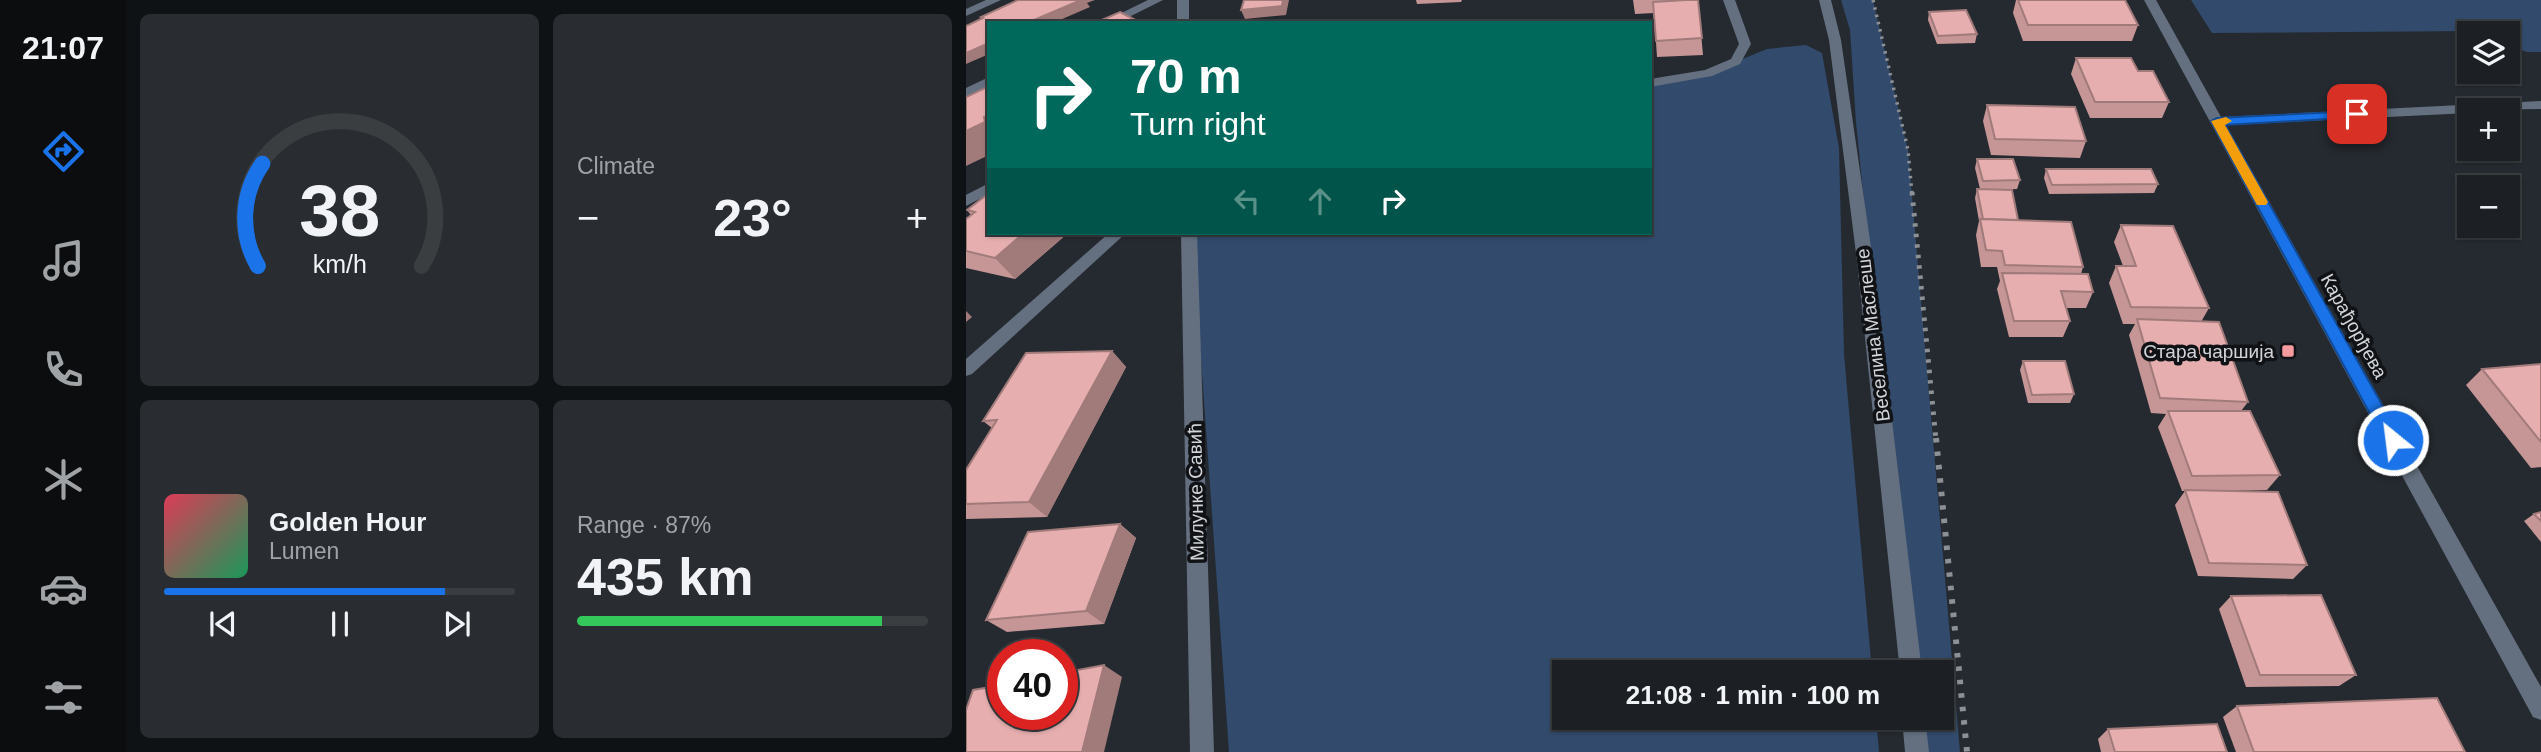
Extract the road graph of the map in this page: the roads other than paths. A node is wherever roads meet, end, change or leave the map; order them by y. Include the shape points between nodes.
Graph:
1 (995, 0) edge
2 (1157, 0) edge
3 (1183, 0) edge
4 (1729, 0) edge
5 (1825, 0) edge
6 (2150, 0) edge
7 (966, 13) edge
8 (1111, 21) edge
9 (1183, 21) edge
10 (987, 83) edge
11 (1652, 83) edge
12 (966, 93) edge
13 (2541, 105) edge
14 (2217, 121) junction
15 (987, 189) edge
16 (966, 201) edge
17 (1116, 235) edge
18 (1189, 235) edge
19 (966, 369) edge
20 (1910, 660) edge
21 (2541, 709) edge
22 (1915, 730) edge
23 (1202, 752) edge
24 (1917, 752) edge

1 - 7 street
2 - 8 street
3 - 9 street
4 - 11 street via 1745,44 1737,61 1708,73
5 - 20 street, Веселина Маслеше via 1835,40 1863,247
6 - 14 street, Карађорђева
10 - 12 street
13 - 14 street
14 - 21 street, Карађорђева
15 - 16 street
17 - 19 street
18 - 23 street, Милунке Савић
22 - 24 street

